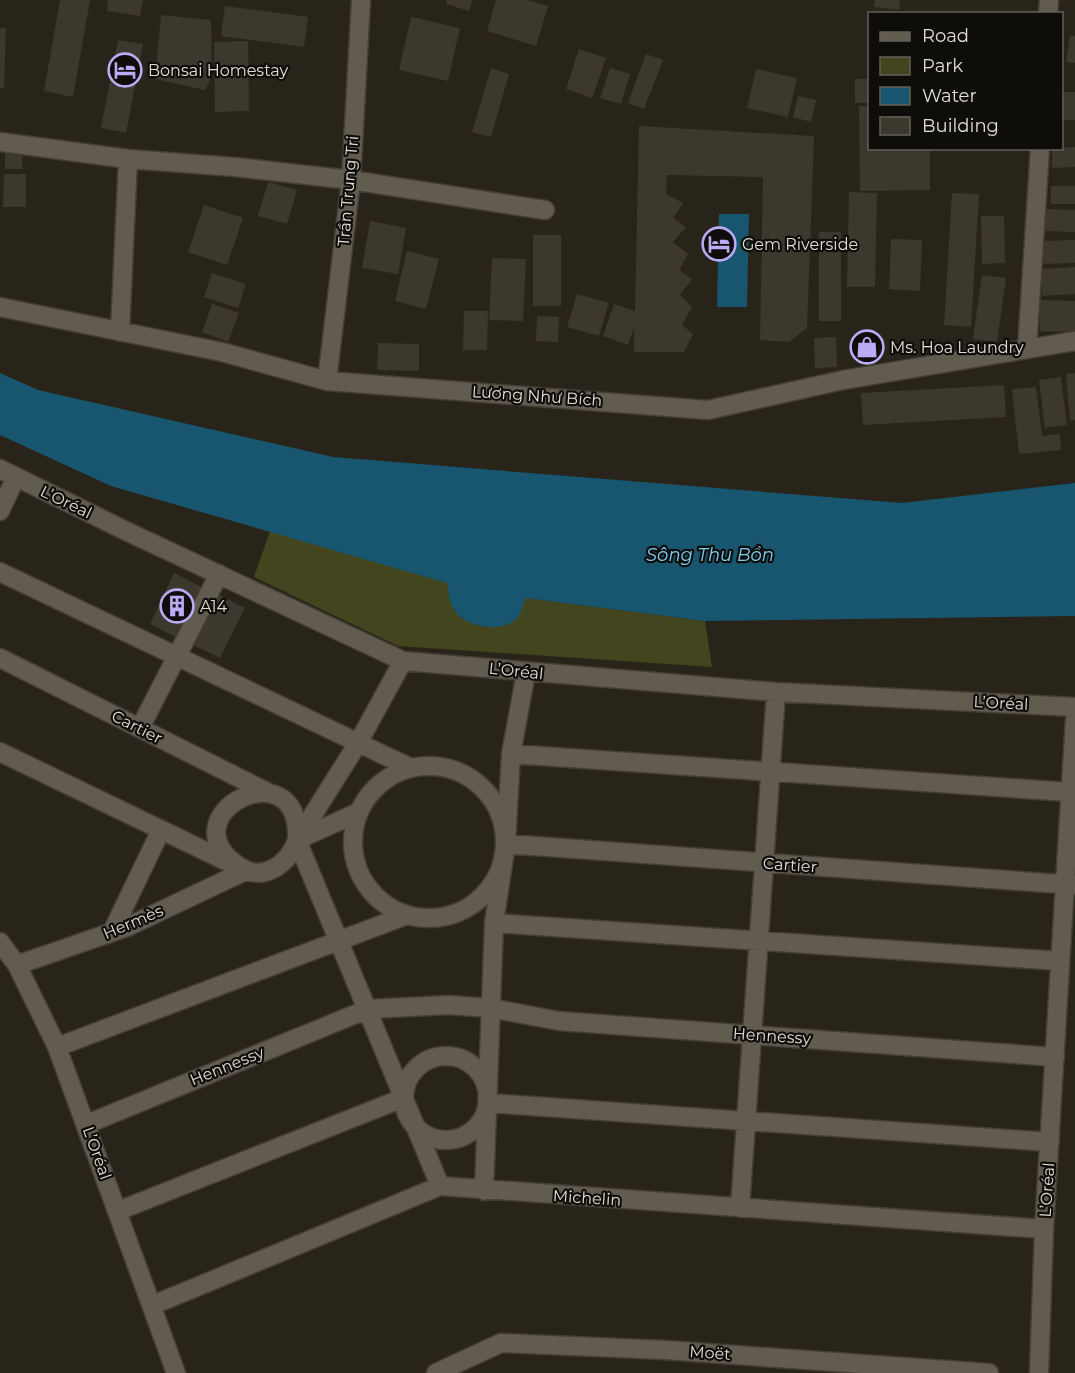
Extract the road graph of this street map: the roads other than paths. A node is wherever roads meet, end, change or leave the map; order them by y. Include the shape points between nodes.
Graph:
1 (362, 0) edge
2 (0, 142) edge
3 (1040, 150) edge
4 (129, 159) junction
5 (351, 180) junction
6 (545, 210) dead end
7 (0, 307) edge
8 (120, 332) junction
9 (1075, 341) edge
10 (1027, 349) junction
11 (327, 381) junction
12 (8, 473) edge
13 (0, 511) edge
14 (0, 572) edge
15 (219, 574) junction
16 (176, 657) junction
17 (0, 658) edge
18 (403, 660) junction
19 (526, 672) junction
20 (776, 692) junction
21 (1075, 707) edge
22 (1075, 720) edge
23 (140, 728) junction
24 (358, 743) junction
25 (0, 752) edge
26 (511, 754) junction
27 (411, 768) junction
28 (769, 772) junction
29 (1069, 792) junction
30 (274, 796) junction
31 (359, 812) junction
32 (161, 830) junction
33 (297, 840) junction
34 (506, 844) junction
35 (764, 863) junction
36 (245, 871) junction
37 (1070, 885) edge
38 (407, 915) junction
39 (494, 923) junction
40 (112, 932) junction
41 (340, 940) junction
42 (758, 941) junction
43 (0, 942) edge
44 (1060, 961) junction
45 (17, 965) junction
46 (490, 1008) junction
47 (368, 1009) junction
48 (752, 1035) junction
49 (57, 1047) junction
50 (1055, 1057) junction
51 (403, 1098) junction
52 (488, 1103) junction
53 (746, 1120) junction
54 (87, 1124) junction
55 (1050, 1142) junction
56 (440, 1186) junction
57 (484, 1191) junction
58 (740, 1208) junction
59 (118, 1211) junction
60 (1044, 1229) junction
61 (153, 1305) junction
62 (176, 1373) edge
63 (436, 1373) edge
64 (989, 1373) edge
65 (1039, 1373) edge

1 - 5 street, Trần Trung Tri
2 - 4 street
3 - 10 street
4 - 5 street
4 - 8 street
5 - 6 street
5 - 11 street, Trần Trung Tri
7 - 8 street, Lương Như Bích
8 - 11 street, Lương Như Bích via 222,352
9 - 10 street, Lương Như Bích
10 - 11 street, Lương Như Bích via 843,380 708,410
12 - 13 street
12 - 15 street, L’Oréal
14 - 16 street
15 - 16 street
15 - 18 street, L’Oréal
16 - 23 street
16 - 24 street
17 - 23 street, Cartier
18 - 19 street, L’Oréal
18 - 24 street
19 - 20 street, L’Oréal
19 - 26 street
20 - 21 street, L’Oréal
20 - 28 street
22 - 29 street, L’Oréal
23 - 30 street, Cartier
24 - 27 street
24 - 33 street
25 - 32 street
26 - 28 street
26 - 34 street
27 - 31 street via 390,777 372,792
27 - 34 street via 457,771 477,783 493,800 503,821
28 - 29 street
28 - 35 street
29 - 37 street, L’Oréal
30 - 33 street via 294,814
30 - 36 street via 261,792 235,800 219,821 220,848
31 - 33 street
31 - 38 street via 353,834 358,868 369,889 386,905
32 - 36 street
32 - 40 street
33 - 36 street via 284,863 259,873
33 - 41 street
34 - 35 street, Cartier
34 - 38 street via 491,887 474,904 453,915
34 - 39 street
35 - 37 street, Cartier
35 - 42 street
36 - 40 street, Hermès
37 - 44 street, L’Oréal
38 - 41 street
39 - 42 street
39 - 46 street
40 - 45 street, Hermès
41 - 47 street
41 - 49 street
42 - 44 street
42 - 48 street
43 - 45 street, L’Oréal
44 - 50 street, L’Oréal
45 - 49 street, L’Oréal
46 - 47 street, Hennessy via 448,1005
46 - 48 street, Hennessy via 559,1021
46 - 57 street
47 - 51 street
47 - 54 street, Hennessy
48 - 50 street, Hennessy
48 - 53 street
49 - 54 street, L’Oréal
50 - 55 street, L’Oréal
51 - 52 street via 412,1124 423,1134 450,1140 475,1128
51 - 52 street via 405,1085 419,1065 429,1058 454,1056 471,1065 484,1079
51 - 56 street
51 - 59 street
52 - 53 street
53 - 55 street
53 - 58 street
54 - 59 street, L’Oréal
55 - 60 street, L’Oréal
56 - 57 street, Michelin
56 - 61 street, Michelin
57 - 58 street, Michelin
58 - 60 street, Michelin
59 - 61 street, L’Oréal
60 - 65 street, L’Oréal
61 - 62 street, L’Oréal
63 - 64 street, Moët via 501,1343 665,1350

